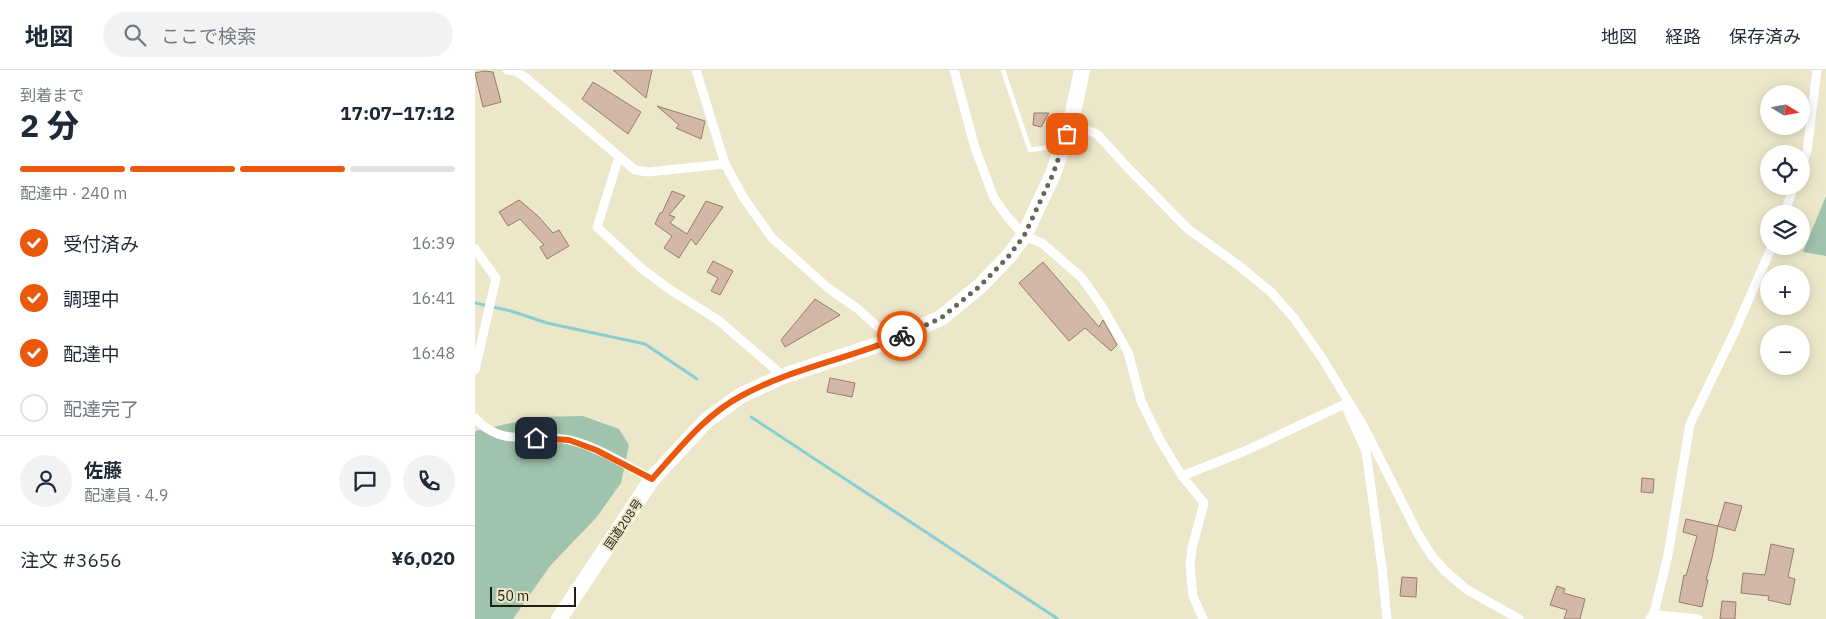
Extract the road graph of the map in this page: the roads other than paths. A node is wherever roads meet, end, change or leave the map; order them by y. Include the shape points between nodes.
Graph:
1 (507, 70) edge
2 (696, 70) edge
3 (954, 70) edge
4 (1003, 70) edge
5 (1082, 70) edge
6 (1817, 70) edge
7 (1071, 122) junction
8 (1063, 145) junction
9 (1808, 145) edge
10 (619, 157) junction
11 (725, 164) junction
12 (1024, 236) junction
13 (475, 249) edge
14 (1768, 255) edge
15 (892, 340) junction
16 (475, 370) edge
17 (783, 376) junction
18 (1347, 404) junction
19 (475, 418) edge
20 (1182, 476) junction
21 (652, 479) junction
22 (1652, 616) edge
23 (559, 619) edge
24 (1203, 619) edge
25 (1387, 619) edge
26 (1519, 619) edge
27 (1698, 619) edge

1 - 10 street via 515,71 545,93
2 - 11 street
3 - 12 street via 975,148 994,198
4 - 8 lane via 1030,150
5 - 7 highway, 国道208号
6 - 9 street
7 - 8 highway, 国道208号
7 - 18 street via 1098,135 1188,230 1271,292 1294,318
8 - 12 highway, 国道208号
10 - 11 street via 635,170 648,172
10 - 17 street via 597,226 641,268 718,320
11 - 15 street via 772,238
12 - 15 highway, 国道208号 via 980,286 941,318
12 - 20 street via 1042,243 1082,278 1101,305 1128,352 1141,401
13 - 16 street via 497,278
14 - 22 street via 1690,424 1668,555
15 - 17 highway, 国道208号
17 - 21 highway, 国道208号 via 740,396 707,420
18 - 20 street
18 - 25 street via 1366,451
18 - 26 street via 1387,470 1432,556 1467,589
19 - 21 street via 500,436 569,440
20 - 24 street via 1203,503 1190,566 1193,596
21 - 23 highway, 国道208号
22 - 27 street

